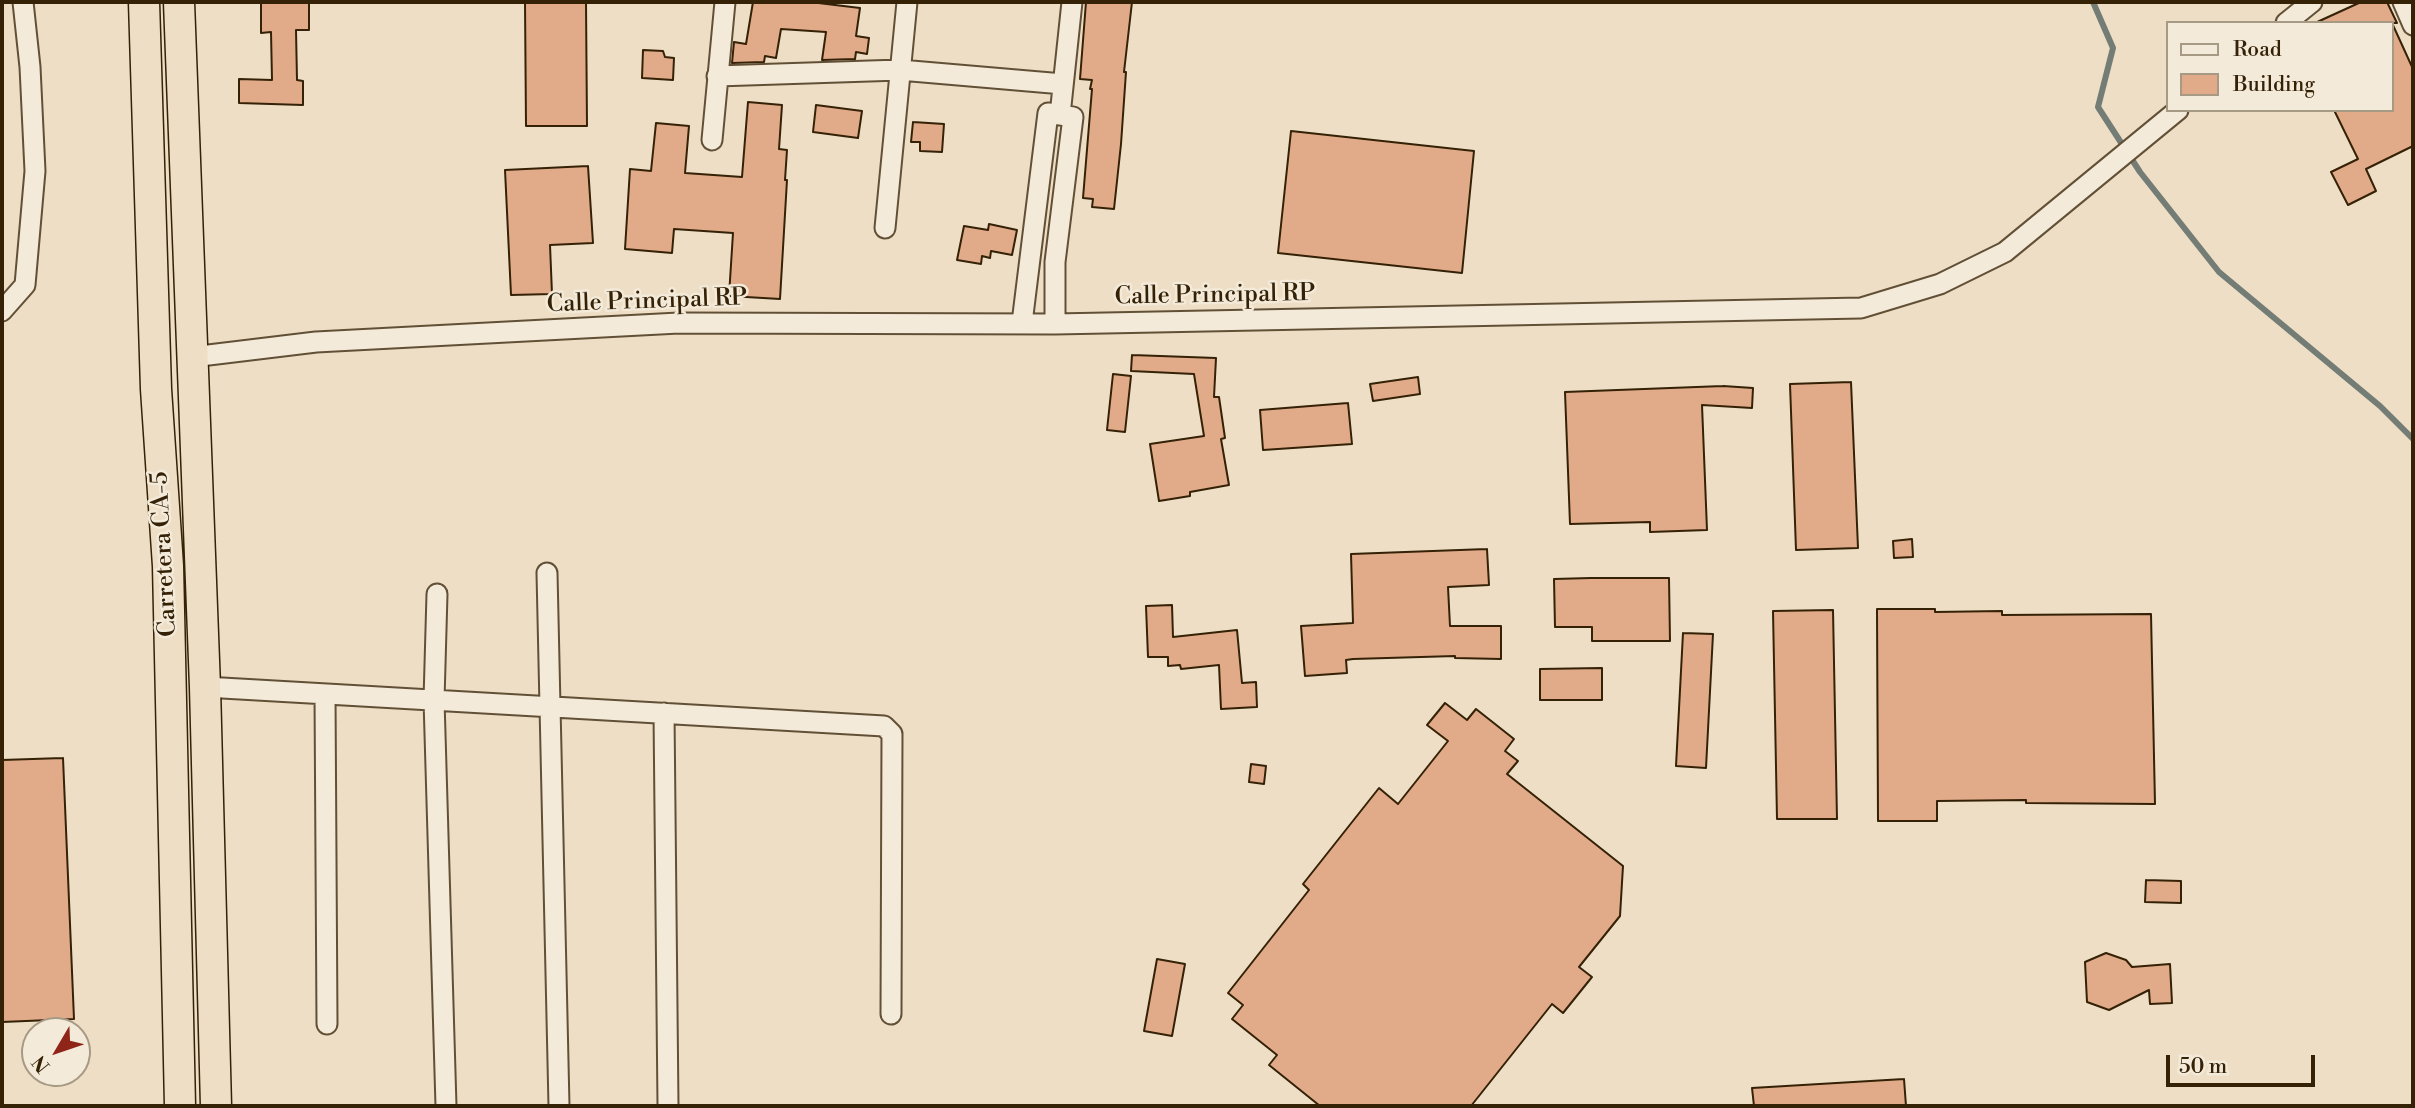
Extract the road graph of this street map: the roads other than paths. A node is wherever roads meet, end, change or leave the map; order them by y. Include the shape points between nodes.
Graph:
1 (23, 2) edge
2 (130, 2) edge
3 (144, 2) edge
4 (179, 2) edge
5 (725, 2) edge
6 (907, 2) edge
7 (1072, 2) edge
8 (2312, 2) edge
9 (2403, 2) edge
10 (2288, 21) edge
11 (2413, 25) edge
12 (900, 70) junction
13 (717, 76) junction
14 (1063, 84) junction
15 (2176, 112) edge
16 (1060, 115) junction
17 (712, 140) dead end
18 (151, 195) junction
19 (885, 228) dead end
20 (2, 311) edge
21 (1021, 323) junction
22 (1055, 324) junction
23 (192, 357) junction
24 (547, 573) dead end
25 (437, 594) dead end
26 (169, 621) junction
27 (205, 687) junction
28 (325, 694) junction
29 (434, 700) junction
30 (549, 707) junction
31 (664, 713) junction
32 (210, 858) junction
33 (891, 1014) dead end
34 (327, 1024) dead end
35 (180, 1106) edge
36 (216, 1106) edge
37 (446, 1106) edge
38 (559, 1106) edge
39 (668, 1106) edge

1 - 20 street via 35,171 25,285
2 - 18 highway via 133,155
3 - 18 highway, Carretera CA-5
4 - 23 highway, Carretera CA-5
5 - 13 street
6 - 12 street
7 - 14 street
8 - 10 street
9 - 11 street
12 - 13 street
12 - 14 street
12 - 19 street
13 - 17 street
14 - 16 street
15 - 22 street, Calle Principal RP via 2005,252 1940,284 1861,308
16 - 21 street
16 - 22 street
18 - 26 highway, Carretera CA-5
21 - 22 street, Calle Principal RP
21 - 23 street, Calle Principal RP via 679,323 316,342
23 - 27 highway, Carretera CA-5
24 - 30 street
25 - 29 street
26 - 32 highway via 192,847 200,856
26 - 35 highway, Carretera CA-5
27 - 28 street
27 - 32 highway, Carretera CA-5
28 - 29 street
28 - 34 street
29 - 30 street
29 - 37 street
30 - 31 street
30 - 38 street
31 - 33 street via 889,729
31 - 39 street
32 - 36 highway, Carretera CA-5

